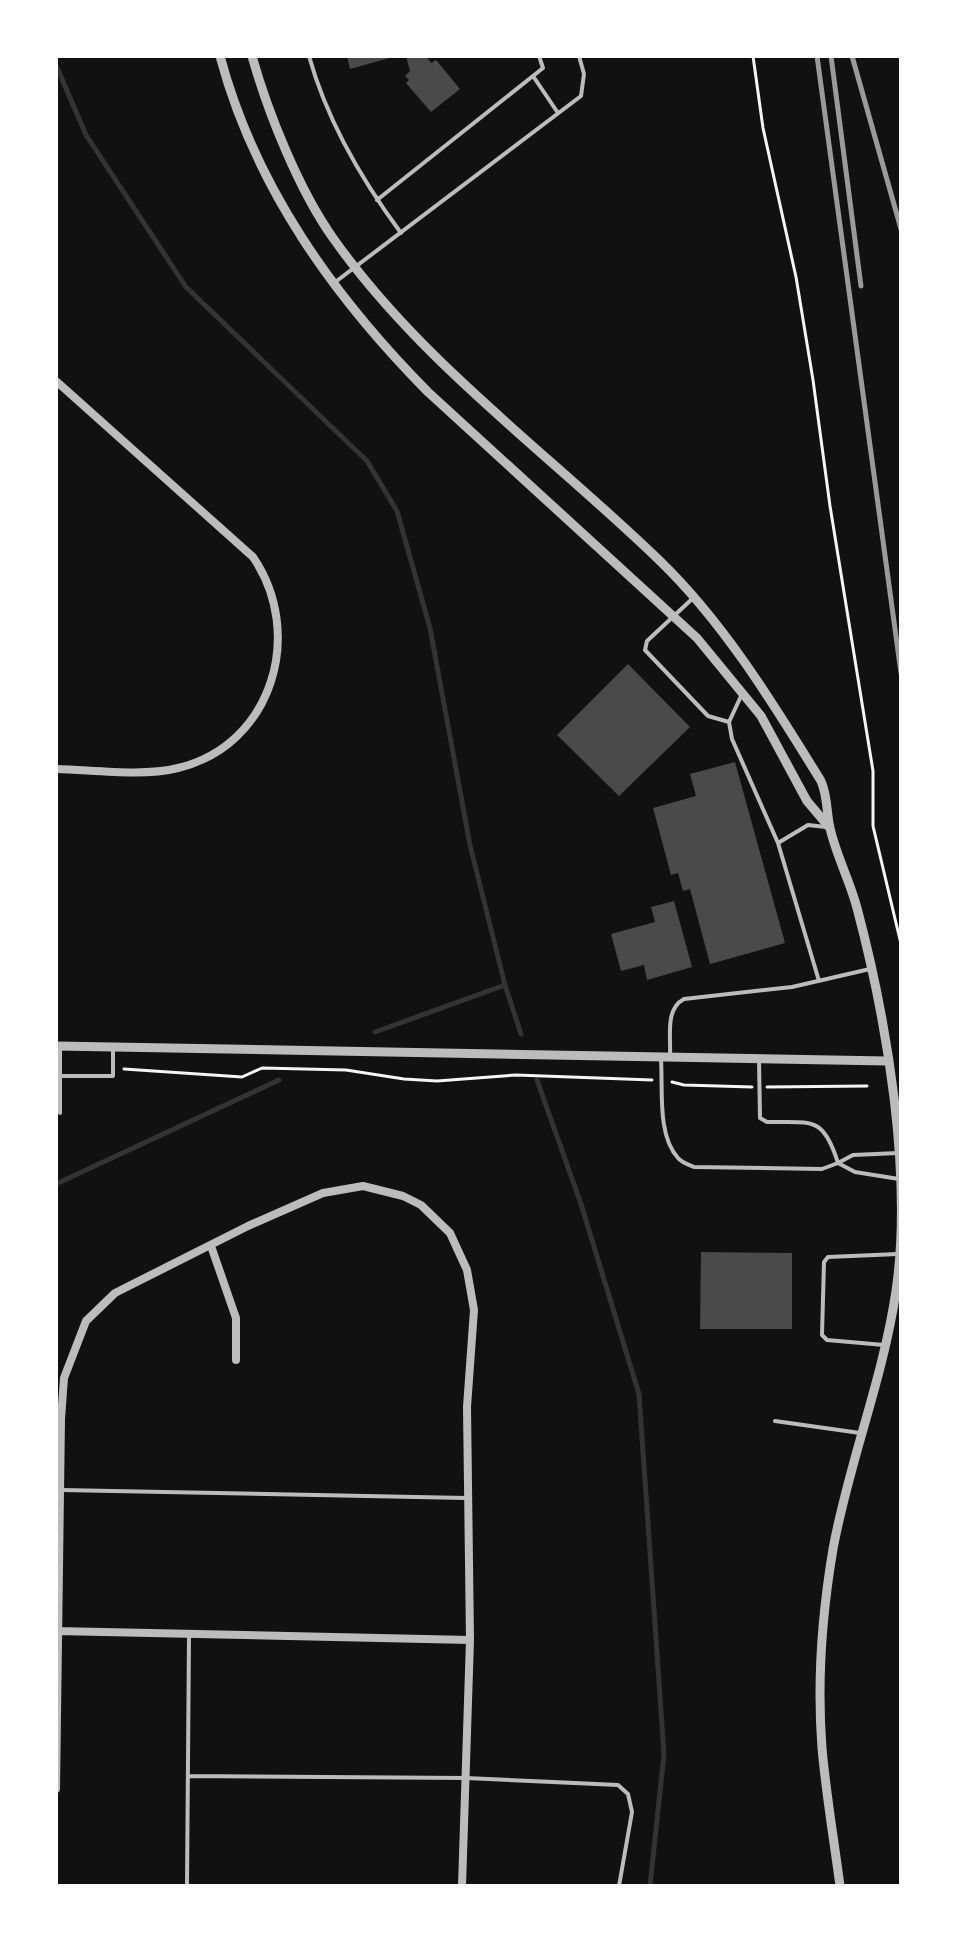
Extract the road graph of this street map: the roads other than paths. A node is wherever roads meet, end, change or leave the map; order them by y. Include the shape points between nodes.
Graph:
1 (220, 56) edge
2 (252, 56) edge
3 (309, 56) edge
4 (539, 56) edge
5 (579, 56) edge
6 (533, 76) junction
7 (558, 113) junction
8 (377, 200) junction
9 (401, 233) junction
10 (356, 268) junction
11 (332, 284) junction
12 (56, 381) edge
13 (693, 597) junction
14 (673, 615) junction
15 (742, 693) junction
16 (729, 722) junction
17 (56, 769) edge
18 (829, 827) junction
19 (778, 843) junction
20 (872, 968) junction
21 (819, 981) junction
22 (58, 1046) edge
23 (113, 1047) junction
24 (665, 1058) junction
25 (759, 1059) junction
26 (887, 1061) junction
27 (60, 1076) junction
28 (60, 1113) dead end
29 (898, 1153) junction
30 (838, 1163) junction
31 (899, 1179) edge
32 (211, 1246) junction
33 (898, 1254) junction
34 (886, 1345) junction
35 (236, 1360) dead end
36 (775, 1421) dead end
37 (863, 1434) junction
38 (61, 1490) junction
39 (468, 1498) junction
40 (58, 1632) edge
41 (189, 1634) junction
42 (470, 1640) junction
43 (188, 1776) junction
44 (466, 1778) junction
45 (56, 1789) edge
46 (187, 1886) edge
47 (462, 1886) edge
48 (619, 1886) edge
49 (840, 1886) edge

1 - 11 street via 271,186
2 - 10 street via 308,197
3 - 8 lane via 343,144
4 - 6 lane via 543,68
5 - 7 lane via 584,74 581,96
6 - 7 lane
6 - 8 lane
7 - 9 lane
8 - 9 lane
9 - 10 lane
10 - 11 lane
10 - 13 street via 396,316
11 - 14 street via 428,392
12 - 17 street via 240,543 264,573 279,631 268,690 247,725 217,751 160,772
13 - 14 lane
13 - 18 street via 757,680 821,781
14 - 15 street
14 - 16 lane via 647,641 645,650 708,716
15 - 16 lane
15 - 18 street via 761,716 807,801
16 - 19 lane
18 - 19 lane via 808,825
18 - 20 street
19 - 21 lane
20 - 21 lane
20 - 26 street
21 - 24 lane via 675,1003
22 - 23 street
22 - 27 lane
23 - 24 street
23 - 27 lane via 113,1076
24 - 25 street
24 - 30 lane via 668,1142 678,1159 694,1167 822,1169
25 - 26 street
25 - 30 lane via 760,1118 814,1123 825,1131
26 - 29 street
27 - 28 lane
29 - 30 lane via 853,1155
29 - 31 street
30 - 31 lane via 855,1172
31 - 33 street
32 - 35 street via 236,1318
32 - 38 street via 115,1293 86,1321 64,1378
32 - 39 street via 323,1193 363,1186 421,1205 450,1233 467,1270 474,1310
33 - 34 street
33 - 34 lane via 828,1257 824,1262 822,1335 827,1340
34 - 37 street
36 - 37 lane
37 - 49 street via 834,1548 822,1649 822,1748
38 - 39 lane
38 - 40 street
39 - 42 street
40 - 41 street
40 - 45 street
41 - 42 street
41 - 43 lane
42 - 44 street
43 - 44 lane
43 - 46 lane
44 - 47 street
44 - 48 lane via 618,1785 628,1794 632,1812

